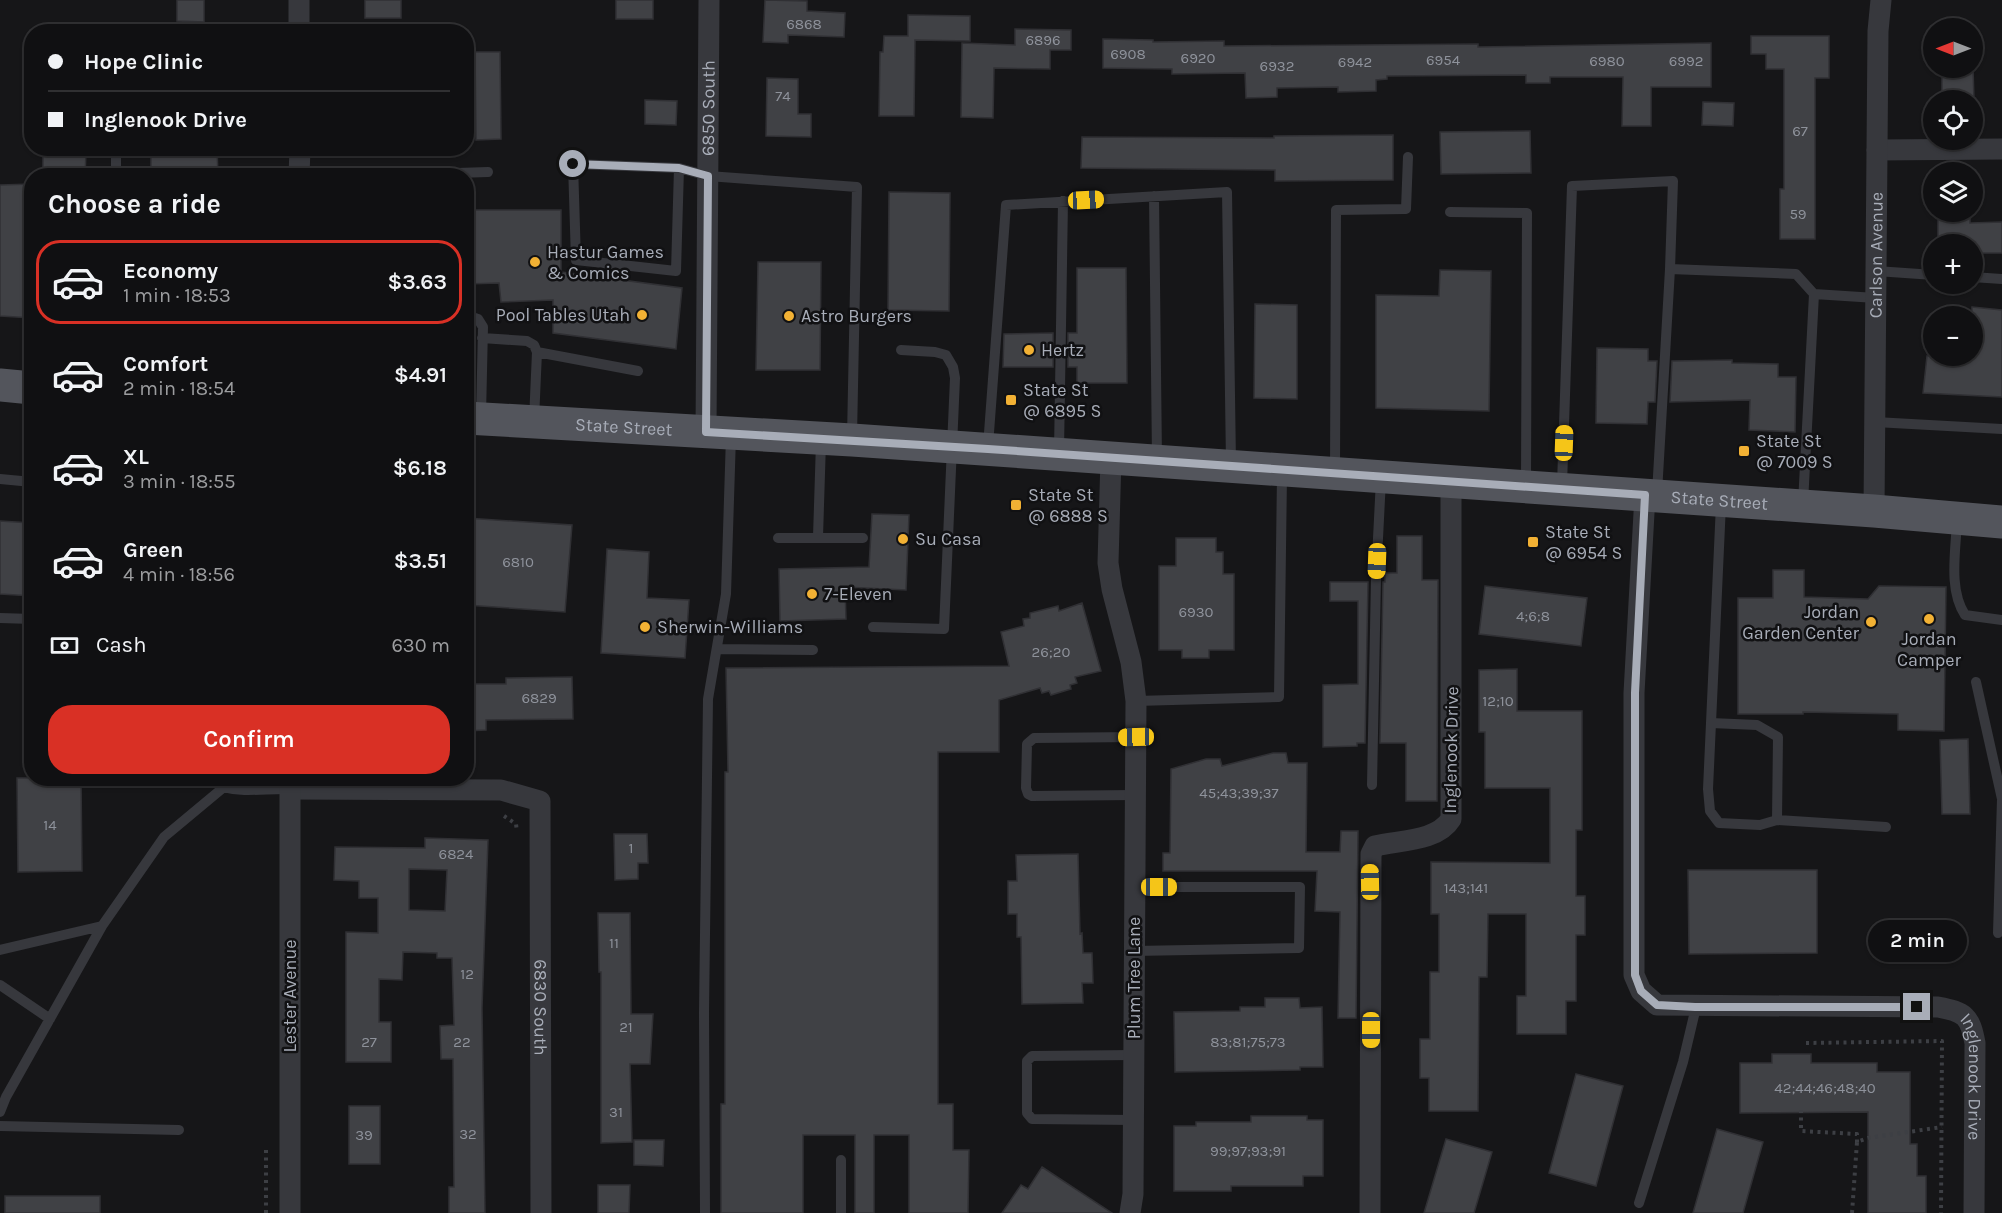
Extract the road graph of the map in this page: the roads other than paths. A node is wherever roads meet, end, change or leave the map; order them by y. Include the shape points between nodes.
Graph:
1 (299, 0) edge
2 (709, 0) edge
3 (1881, 0) edge
4 (299, 24) edge
5 (2002, 149) edge
6 (1877, 150) junction
7 (1408, 157) dead end
8 (679, 168) junction
9 (474, 172) edge
10 (488, 172) dead end
11 (708, 176) junction
12 (1155, 196) junction
13 (1063, 201) junction
14 (1450, 212) dead end
15 (1670, 269) junction
16 (1876, 271) junction
17 (1923, 274) edge
18 (1983, 278) edge
19 (2002, 279) edge
20 (1814, 294) junction
21 (1876, 298) junction
22 (474, 318) edge
23 (482, 338) junction
24 (901, 350) dead end
25 (537, 352) junction
26 (638, 370) dead end
27 (0, 385) edge
28 (24, 387) edge
29 (474, 409) edge
30 (474, 418) edge
31 (534, 422) junction
32 (1875, 422) junction
33 (2002, 429) edge
34 (719, 432) junction
35 (836, 439) junction
36 (953, 447) junction
37 (988, 449) junction
38 (1059, 454) junction
39 (1111, 458) junction
40 (1157, 461) junction
41 (1231, 466) junction
42 (1282, 470) junction
43 (1335, 473) junction
44 (1381, 476) junction
45 (0, 479) edge
46 (24, 481) edge
47 (1451, 481) junction
48 (1526, 486) junction
49 (1562, 489) junction
50 (1651, 495) junction
51 (1721, 500) junction
52 (1803, 506) junction
53 (1874, 511) junction
54 (1957, 518) junction
55 (2002, 522) edge
56 (818, 537) junction
57 (778, 538) dead end
58 (862, 538) dead end
59 (0, 618) edge
60 (24, 619) edge
61 (2002, 620) edge
62 (873, 627) dead end
63 (717, 649) junction
64 (813, 650) dead end
65 (1976, 682) dead end
66 (1136, 702) junction
67 (1711, 723) junction
68 (1136, 737) junction
69 (1372, 785) dead end
70 (222, 786) edge
71 (229, 786) edge
72 (278, 786) edge
73 (290, 786) edge
74 (360, 786) edge
75 (1135, 795) junction
76 (2002, 799) edge
77 (1777, 820) junction
78 (1886, 827) dead end
79 (1135, 887) junction
80 (102, 926) junction
81 (1998, 933) dead end
82 (0, 950) edge
83 (1134, 951) junction
84 (0, 986) edge
85 (1695, 1007) junction
86 (50, 1019) junction
87 (1134, 1055) junction
88 (0, 1112) edge
89 (1134, 1120) junction
90 (0, 1126) edge
91 (179, 1130) dead end
92 (841, 1161) dead end
93 (1639, 1203) dead end
94 (290, 1213) edge
95 (541, 1213) edge
96 (705, 1213) edge
97 (841, 1213) edge
98 (1130, 1213) edge
99 (1370, 1213) edge
100 (1974, 1213) edge

1 - 4 street
2 - 11 street, 6850 South
3 - 6 street, Carlson Avenue
5 - 6 street
6 - 16 street, Carlson Avenue
7 - 43 lane via 1406,209 1336,210
8 - 8 lane via 573,164 576,260 676,272
8 - 11 lane
9 - 10 lane
11 - 34 street, 6850 South
11 - 35 lane via 857,187
12 - 13 lane
12 - 40 lane
12 - 41 lane via 1227,192
13 - 37 lane via 1006,205
13 - 38 lane
14 - 48 lane via 1527,213
15 - 20 lane via 1797,274
15 - 49 lane via 1673,181 1572,186
15 - 50 lane
16 - 17 lane
16 - 21 street, Carlson Avenue
18 - 19 lane
20 - 21 lane
20 - 52 lane
21 - 32 street, Carlson Avenue
22 - 23 lane via 483,327
23 - 25 lane via 527,341
23 - 29 lane
24 - 36 lane via 946,355 955,378
25 - 26 lane
25 - 31 lane
27 - 28 main road
30 - 31 main road, State Street
31 - 34 main road, State Street
32 - 33 lane
32 - 53 street, Carlson Avenue
34 - 35 main road, State Street
34 - 63 lane via 726,594
35 - 36 main road, State Street
35 - 56 lane
36 - 37 main road, State Street
36 - 62 lane via 944,629
37 - 38 main road, State Street
38 - 39 main road, State Street
39 - 40 main road, State Street
39 - 66 street, Plum Tree Lane via 1108,563
40 - 41 main road, State Street
41 - 42 main road, State Street
42 - 43 main road, State Street
42 - 66 lane via 1279,697
43 - 44 main road, State Street
44 - 47 main road, State Street
44 - 69 lane
45 - 46 lane
47 - 48 main road, State Street
47 - 99 street, Inglenook Drive via 1451,819 1447,826 1420,838 1374,846 1371,854
48 - 49 main road, State Street
49 - 50 main road, State Street
50 - 51 main road, State Street
50 - 85 street, Inglenook Drive via 1635,693 1635,975 1641,991 1657,1005
51 - 52 main road, State Street
51 - 67 lane
52 - 53 main road, State Street
53 - 54 main road, State Street
54 - 55 main road, State Street
54 - 61 lane via 1958,604 1965,615
56 - 57 lane
56 - 58 lane
59 - 60 lane
63 - 64 lane
63 - 96 lane via 708,699
65 - 76 lane
66 - 68 street, Plum Tree Lane
67 - 77 lane via 1757,725 1778,736
67 - 77 lane via 1710,811 1719,824 1760,825
68 - 75 street, Plum Tree Lane
68 - 75 lane via 1034,738 1027,744 1026,788 1032,796
70 - 80 lane via 164,837
71 - 72 lane via 236,791
73 - 94 street, Lester Avenue
74 - 95 street, 6830 South via 501,790 540,801
75 - 79 street, Plum Tree Lane
76 - 81 lane
77 - 78 lane
79 - 83 street, Plum Tree Lane
79 - 83 lane via 1300,888 1299,948
80 - 82 lane
80 - 86 lane
83 - 87 street, Plum Tree Lane
84 - 86 lane
85 - 93 lane via 1683,1062
85 - 100 street, Inglenook Drive via 1938,1007 1967,1017 1976,1043
86 - 88 lane
87 - 89 street, Plum Tree Lane
87 - 89 lane via 1032,1056 1027,1061 1027,1113 1032,1119
89 - 98 street, Plum Tree Lane
90 - 91 lane
92 - 97 lane

